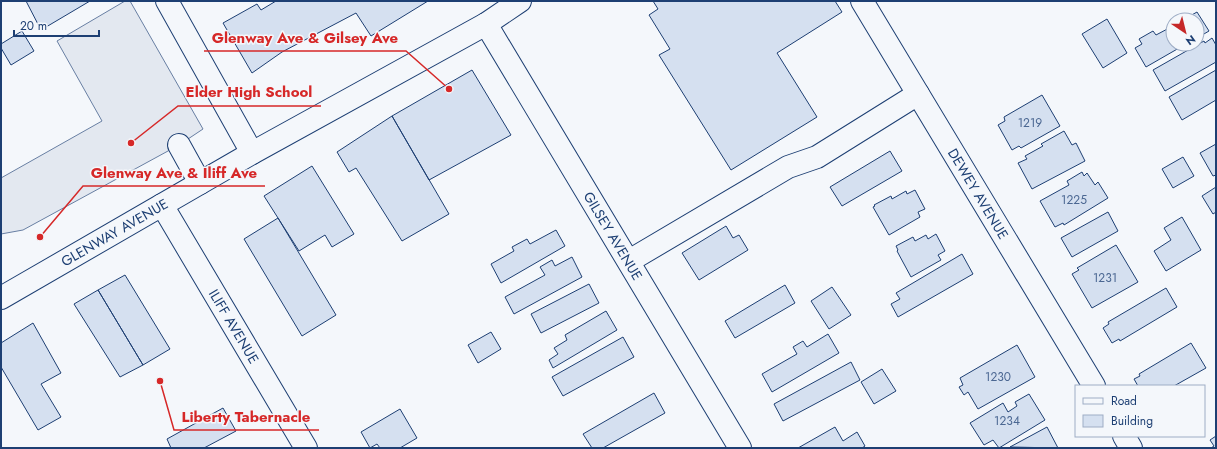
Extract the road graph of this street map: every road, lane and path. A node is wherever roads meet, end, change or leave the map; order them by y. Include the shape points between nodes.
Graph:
1 (167, 1) edge
2 (520, 1) edge
3 (862, 1) edge
4 (486, 24) junction
5 (918, 94) junction
6 (179, 145) dead end
7 (252, 153) junction
8 (200, 183) junction
9 (162, 205) junction
10 (628, 262) junction
11 (1, 298) edge
12 (1093, 385) edge
13 (1125, 437) edge
14 (306, 448) edge
15 (740, 448) edge
16 (1131, 448) edge

1 - 7 street
2 - 4 street, GLENWAY AVENUE
3 - 5 street, DEWEY AVENUE
4 - 7 street, GLENWAY AVENUE
4 - 10 street, GILSEY AVENUE
5 - 10 street via 817,157 788,167
5 - 12 street, DEWEY AVENUE
6 - 8 street
7 - 8 street, GLENWAY AVENUE
8 - 9 street, GLENWAY AVENUE
9 - 11 street, GLENWAY AVENUE
9 - 14 street, ILIFF AVENUE
10 - 15 street, GILSEY AVENUE
13 - 16 street

